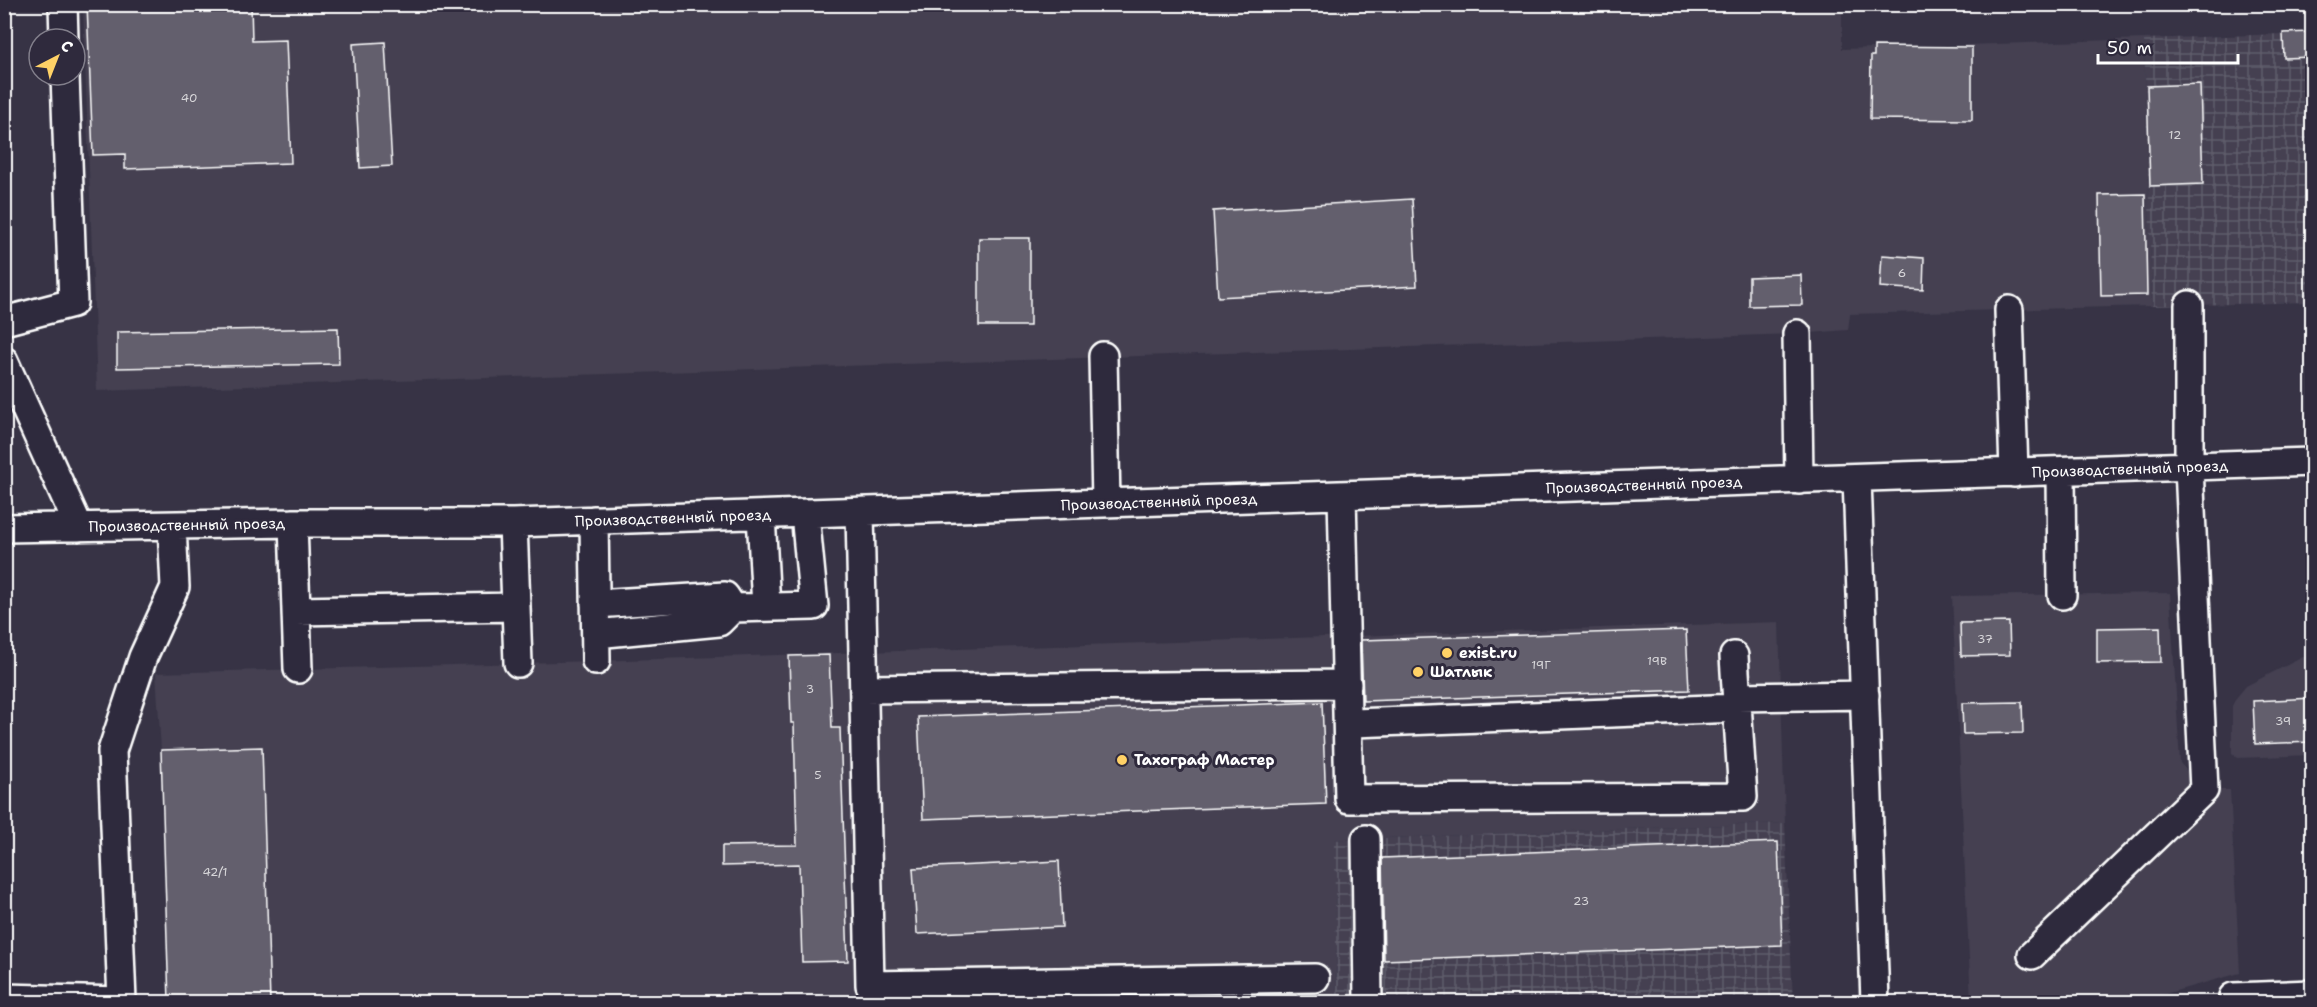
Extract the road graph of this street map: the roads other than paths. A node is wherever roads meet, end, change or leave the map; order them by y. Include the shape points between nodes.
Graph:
1 (63, 4) edge
2 (64, 27) edge
3 (65, 87) edge
4 (2189, 305) dead end
5 (2009, 310) dead end
6 (4, 321) edge
7 (1797, 334) dead end
8 (1103, 356) dead end
9 (4, 361) edge
10 (2313, 462) edge
11 (2190, 467) junction
12 (2061, 471) junction
13 (2014, 473) junction
14 (1857, 478) junction
15 (1799, 480) junction
16 (1342, 495) junction
17 (1106, 503) junction
18 (860, 512) junction
19 (805, 513) junction
20 (762, 515) junction
21 (594, 520) junction
22 (293, 523) junction
23 (513, 523) junction
24 (172, 526) junction
25 (79, 527) junction
26 (4, 528) edge
27 (2062, 595) dead end
28 (595, 604) junction
29 (516, 607) junction
30 (766, 607) junction
31 (733, 608) junction
32 (296, 611) junction
33 (596, 634) junction
34 (1734, 656) dead end
35 (596, 661) dead end
36 (518, 663) dead end
37 (298, 669) dead end
38 (1347, 684) junction
39 (865, 689) junction
40 (1865, 695) junction
41 (1737, 703) junction
42 (1354, 723) dead end
43 (1366, 839) dead end
44 (2032, 955) dead end
45 (1315, 978) dead end
46 (2313, 994) edge
47 (2233, 997) dead end
48 (4, 998) edge
49 (1368, 1002) edge
50 (1875, 1002) edge

1 - 2 street
3 - 6 street via 73,303
4 - 11 street
5 - 13 street
7 - 15 street
8 - 17 street
9 - 25 street
10 - 11 street, Производственный проезд
11 - 12 street, Производственный проезд
11 - 44 street via 2204,790
12 - 13 street, Производственный проезд
12 - 27 street
13 - 14 street, Производственный проезд
14 - 15 street, Производственный проезд
14 - 40 street
15 - 16 street, Производственный проезд
16 - 17 street, Производственный проезд
16 - 38 street
17 - 18 street, Производственный проезд
18 - 19 street, Производственный проезд
18 - 39 street
19 - 20 street, Производственный проезд
19 - 30 street via 814,606
20 - 21 street, Производственный проезд
20 - 30 street
21 - 23 street, Производственный проезд
21 - 28 street
22 - 23 street, Производственный проезд
22 - 24 street, Производственный проезд
22 - 32 street
23 - 29 street
24 - 25 street, Производственный проезд
24 - 48 street via 175,587 143,657 112,751 122,1001
25 - 26 street, Производственный проезд
28 - 31 street via 725,596
28 - 33 street
29 - 32 street
29 - 36 street
30 - 31 street
31 - 33 street via 719,622
32 - 37 street
33 - 35 street
34 - 41 street
38 - 39 street
38 - 41 street via 1349,799 1743,797
39 - 45 street via 870,985
40 - 41 street
40 - 50 street
41 - 42 street
43 - 49 street
46 - 47 street

